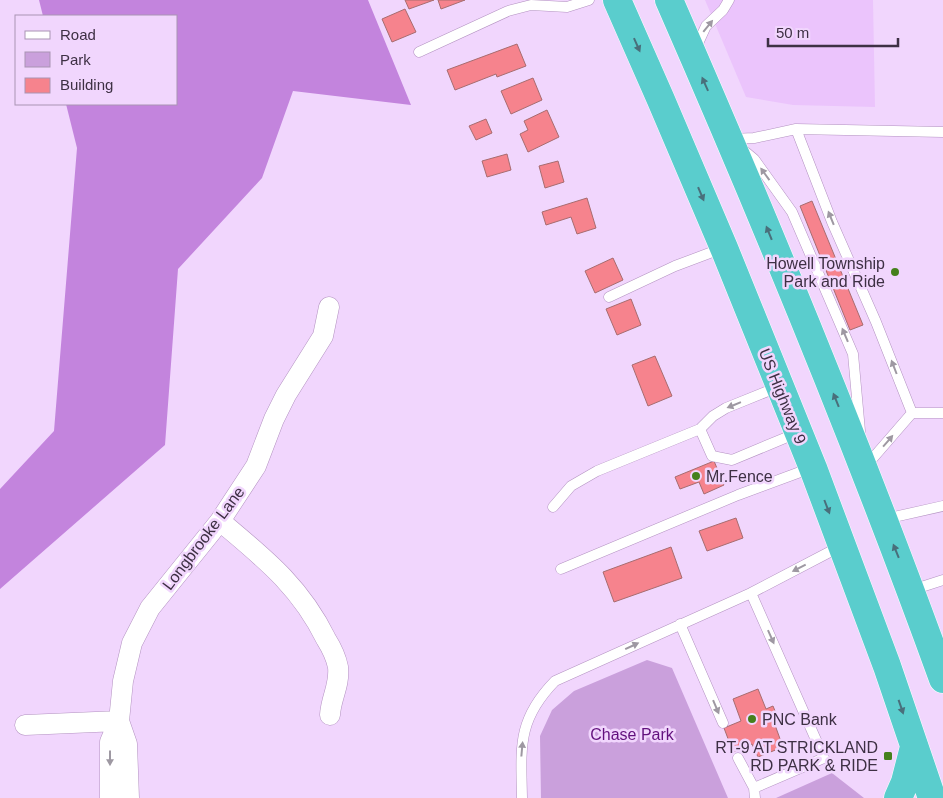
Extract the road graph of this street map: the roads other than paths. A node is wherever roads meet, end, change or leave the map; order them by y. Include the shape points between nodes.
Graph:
1 (589, 0) edge
2 (617, 0) edge
3 (669, 0) edge
4 (729, 0) edge
5 (419, 52) dead end
6 (693, 56) junction
7 (796, 129) junction
8 (943, 132) edge
9 (730, 139) junction
10 (724, 248) junction
11 (609, 297) dead end
12 (329, 307) dead end
13 (779, 386) junction
14 (912, 413) junction
15 (943, 413) edge
16 (700, 429) junction
17 (798, 433) junction
18 (813, 468) junction
19 (863, 469) junction
20 (943, 506) edge
21 (553, 508) dead end
22 (883, 519) junction
23 (220, 521) junction
24 (842, 546) junction
25 (561, 569) dead end
26 (943, 580) edge
27 (911, 590) junction
28 (751, 593) junction
29 (680, 624) junction
30 (943, 679) edge
31 (330, 715) dead end
32 (119, 721) junction
33 (723, 723) dead end
34 (25, 725) dead end
35 (914, 747) junction
36 (738, 758) dead end
37 (754, 793) edge
38 (110, 798) edge
39 (129, 798) edge
40 (522, 798) edge
41 (898, 798) edge
42 (932, 798) edge

1 - 5 lane via 567,6 531,5 508,11
2 -> 10 highway, US Highway 9
3 - 6 highway
6 -> 4 lane via 706,26
9 -> 6 highway
7 - 8 lane
7 - 9 lane via 754,138
14 -> 7 lane
19 -> 9 highway
10 - 11 lane via 675,266
10 - 13 highway, US Highway 9
12 - 23 street, Longbrooke Lane via 322,336 286,395 256,466
13 -> 16 lane via 726,408
13 - 17 highway, US Highway 9
14 - 15 lane
19 -> 14 lane
16 - 17 lane via 712,456 732,460
16 - 21 lane via 597,471 571,486
17 - 18 highway, US Highway 9
18 -> 24 highway, US Highway 9
18 - 25 lane via 738,495
19 - 22 highway
20 - 22 lane
27 -> 22 highway
23 - 31 street via 284,576 318,622 338,665 338,684
23 - 32 street, Longbrooke Lane via 159,596 141,624 126,666
24 -> 28 lane
24 -> 35 highway, US Highway 9
26 - 27 lane
27 - 30 highway via 929,628
28 - 29 lane
28 -> 37 lane via 824,758
29 -> 33 lane
40 -> 29 lane via 524,731 540,696 555,681
32 - 34 street
32 -> 38 street, Longbrooke Lane via 110,742
32 - 39 street, Longbrooke Lane via 127,744
35 - 41 highway via 906,782
35 - 42 highway, US Highway 9
36 - 37 lane

